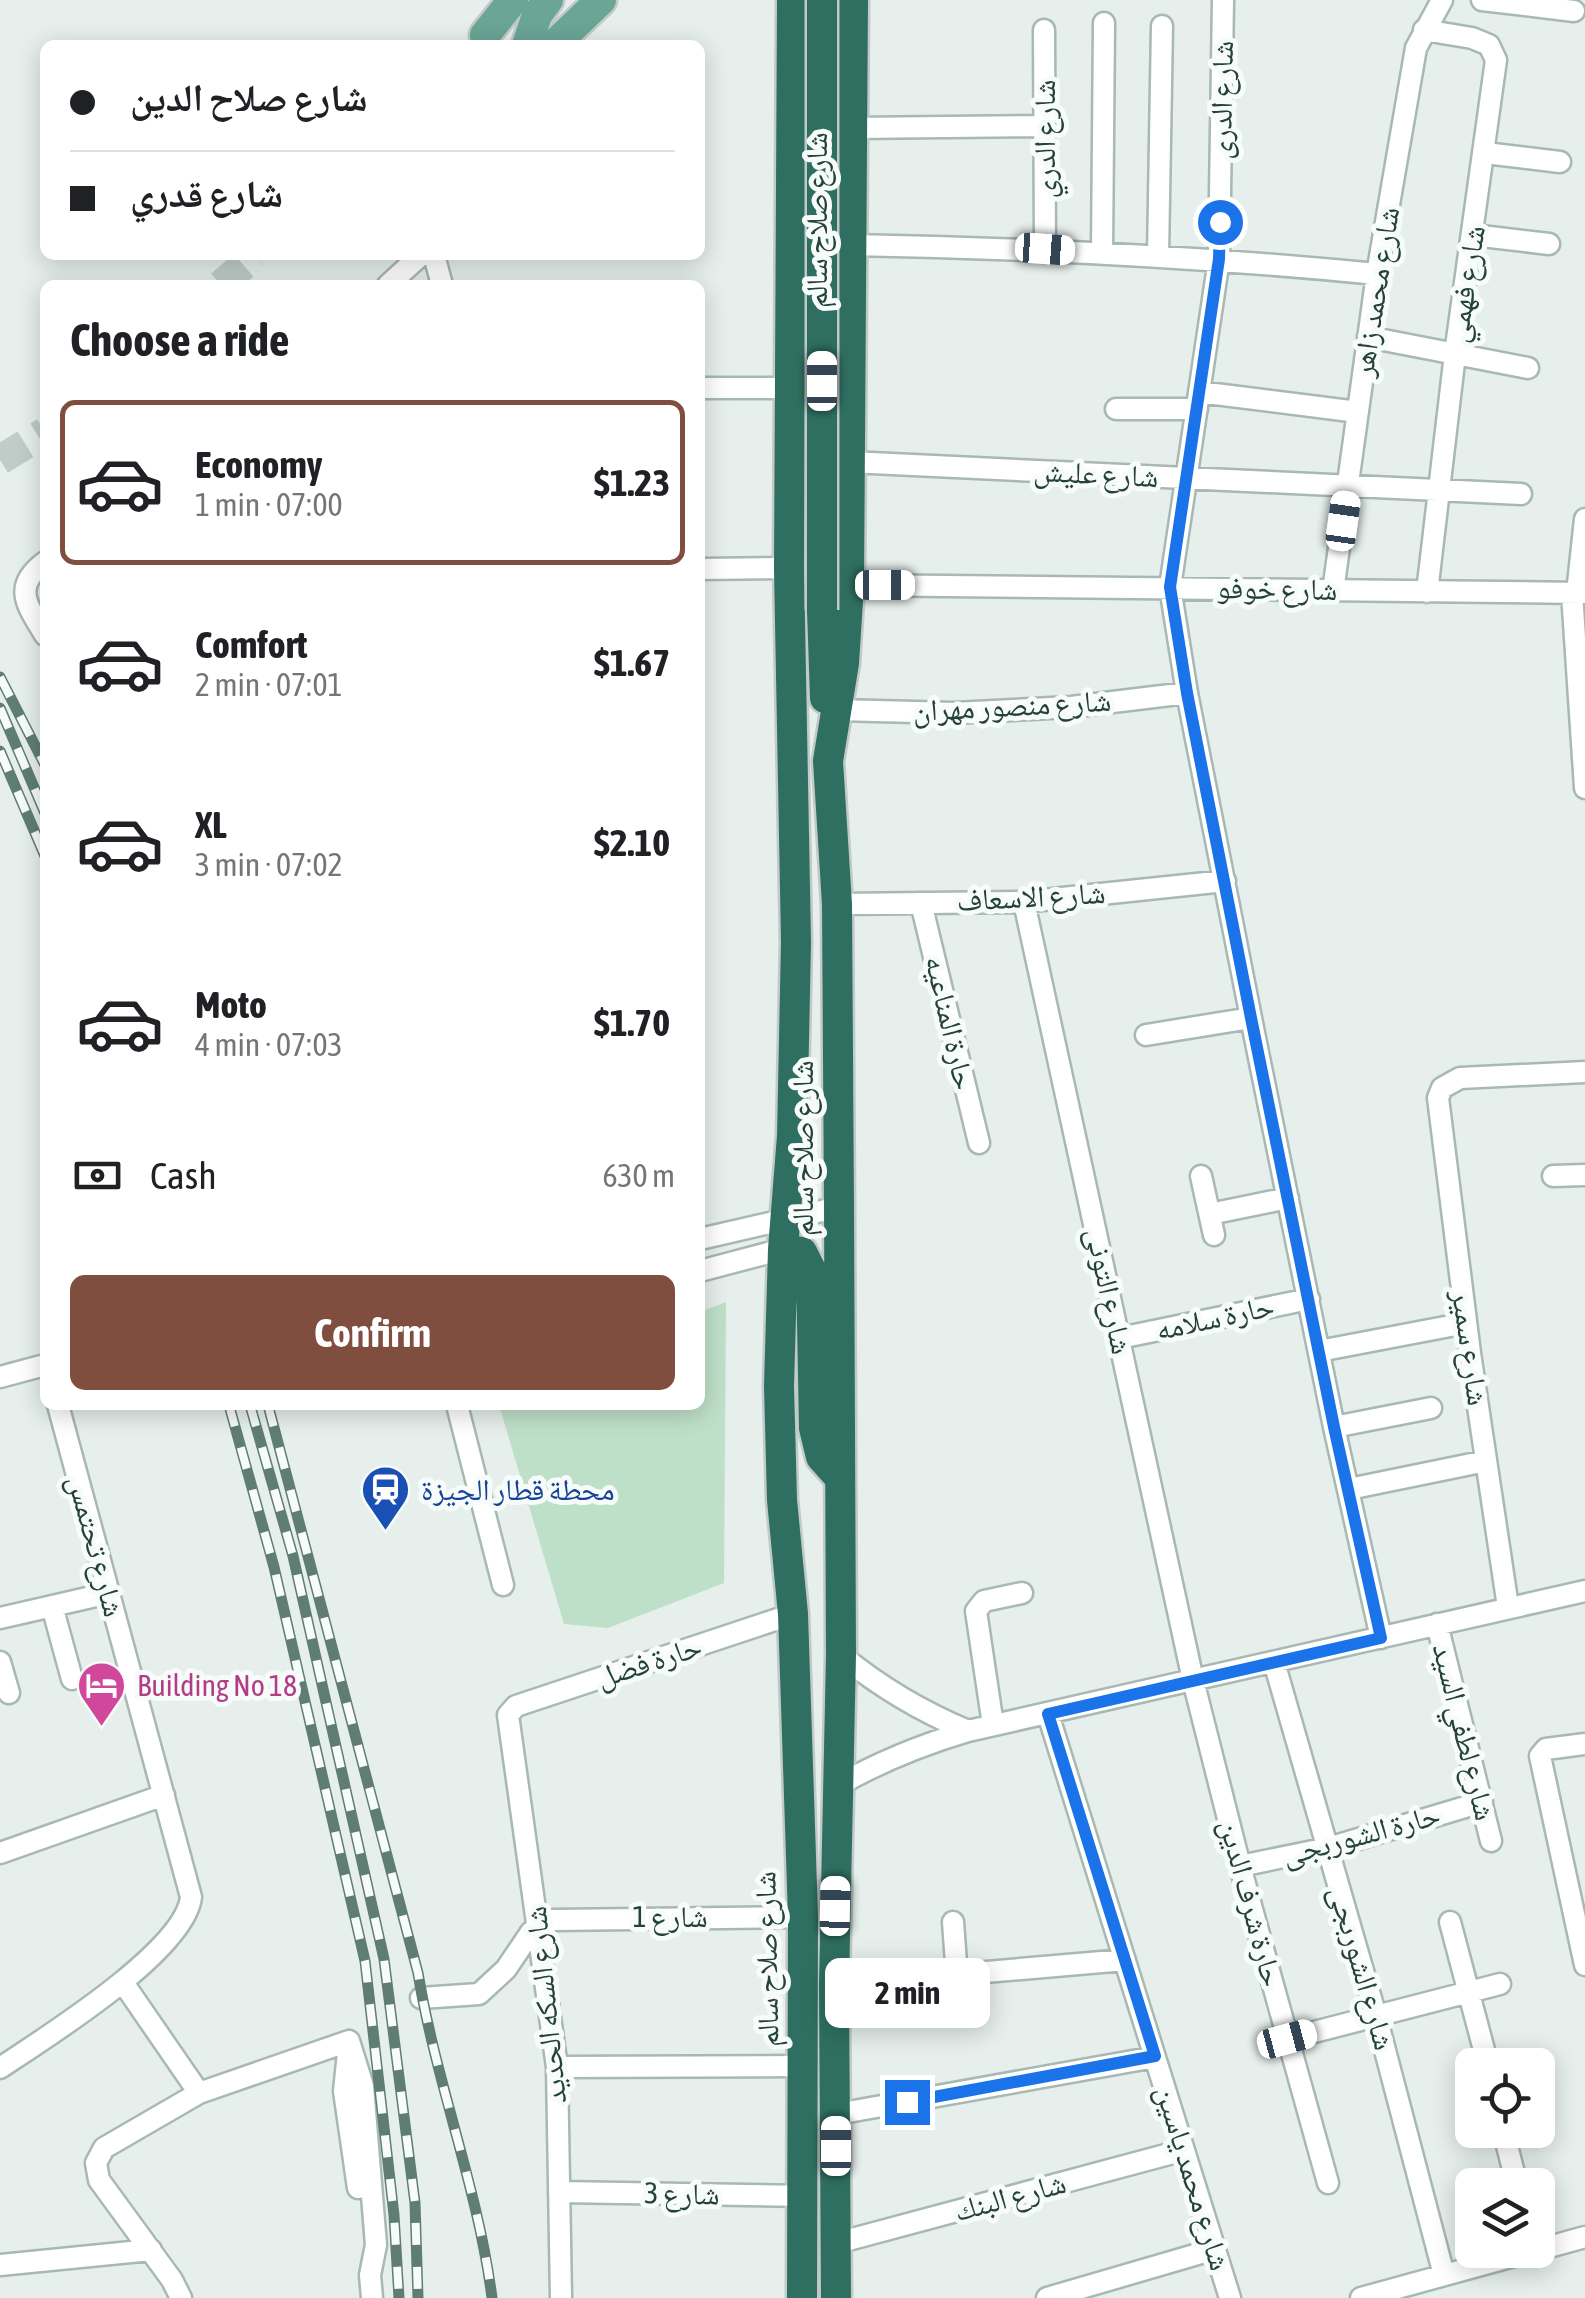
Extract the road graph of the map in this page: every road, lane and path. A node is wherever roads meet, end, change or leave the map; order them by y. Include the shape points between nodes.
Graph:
1 (512, 0) edge
2 (548, 0) edge
3 (601, 0) edge
4 (792, 0) edge
5 (822, 0) edge
6 (854, 0) edge
7 (1223, 0) edge
8 (1442, 0) edge
9 (1482, 0) edge
10 (1574, 11) dead end
11 (1104, 23) dead end
12 (1162, 26) dead end
13 (1044, 30) dead end
14 (1424, 30) junction
15 (792, 31) junction
16 (485, 35) dead end
17 (529, 40) edge
18 (559, 40) edge
19 (853, 58) junction
20 (1044, 126) junction
21 (852, 128) junction
22 (1485, 153) junction
23 (1560, 162) dead end
24 (1473, 235) junction
25 (1549, 244) dead end
26 (852, 245) junction
27 (1045, 249) junction
28 (1102, 252) junction
29 (1158, 255) junction
30 (1219, 259) junction
31 (416, 260) edge
32 (1377, 274) junction
33 (394, 280) edge
34 (1368, 337) junction
35 (1455, 354) junction
36 (1528, 368) dead end
37 (705, 388) edge
38 (789, 388) junction
39 (1198, 401) junction
40 (1116, 409) dead end
41 (1358, 412) junction
42 (850, 462) junction
43 (1186, 478) junction
44 (1348, 486) junction
45 (1439, 490) junction
46 (1521, 494) dead end
47 (1585, 519) edge
48 (40, 565) edge
49 (705, 568) edge
50 (789, 568) junction
51 (849, 585) junction
52 (1170, 587) junction
53 (1333, 591) junction
54 (1427, 592) junction
55 (1578, 593) edge
56 (40, 627) edge
57 (1187, 693) junction
58 (837, 710) junction
59 (828, 761) junction
60 (1585, 788) edge
61 (1225, 881) junction
62 (1024, 902) junction
63 (921, 903) junction
64 (837, 904) junction
65 (1251, 1018) junction
66 (1146, 1035) dead end
67 (1585, 1072) edge
68 (979, 1143) dead end
69 (1585, 1175) edge
70 (1201, 1176) dead end
71 (1553, 1176) dead end
72 (1288, 1198) junction
73 (839, 1206) junction
74 (1210, 1214) junction
75 (785, 1218) junction
76 (1214, 1235) dead end
77 (705, 1237) edge
78 (783, 1249) junction
79 (705, 1270) edge
80 (1309, 1299) junction
81 (1466, 1323) junction
82 (1120, 1338) junction
83 (1319, 1352) junction
84 (40, 1366) edge
85 (0, 1376) edge
86 (1430, 1408) dead end
87 (59, 1410) edge
88 (458, 1410) edge
89 (1334, 1427) junction
90 (1486, 1461) junction
91 (838, 1476) junction
92 (1350, 1489) junction
93 (503, 1585) dead end
94 (1585, 1591) edge
95 (109, 1593) junction
96 (1022, 1593) dead end
97 (52, 1606) junction
98 (1508, 1607) junction
99 (794, 1614) junction
100 (0, 1618) edge
101 (1437, 1624) junction
102 (1381, 1638) junction
103 (841, 1655) junction
104 (0, 1662) edge
105 (1274, 1662) junction
106 (72, 1679) dead end
107 (1193, 1680) junction
108 (9, 1693) dead end
109 (1048, 1714) junction
110 (508, 1715) joint
111 (993, 1726) junction
112 (968, 1730) junction
113 (1585, 1744) edge
114 (836, 1786) junction
115 (164, 1795) junction
116 (1482, 1802) junction
117 (1491, 1841) dead end
118 (1328, 1848) junction
119 (0, 1854) edge
120 (1240, 1866) junction
121 (803, 1917) junction
122 (952, 1922) dead end
123 (1450, 1922) dead end
124 (540, 1926) junction
125 (1125, 1960) junction
126 (1585, 1965) edge
127 (957, 1977) junction
128 (124, 1984) junction
129 (1500, 1984) dead end
130 (834, 1985) junction
131 (1470, 1993) junction
132 (422, 1998) dead end
133 (1376, 2016) junction
134 (1287, 2039) junction
135 (1484, 2048) edge
136 (1155, 2056) junction
137 (4, 2057) edge
138 (804, 2066) junction
139 (557, 2067) junction
140 (200, 2092) junction
141 (836, 2114) junction
142 (1184, 2150) junction
143 (1328, 2183) dead end
144 (559, 2192) junction
145 (804, 2196) junction
146 (1585, 2237) edge
147 (836, 2244) junction
148 (1555, 2245) edge
149 (1215, 2249) junction
150 (151, 2250) junction
151 (0, 2265) edge
152 (1472, 2268) edge
153 (1444, 2276) junction
154 (181, 2298) edge
155 (372, 2298) edge
156 (561, 2298) edge
157 (802, 2298) edge
158 (836, 2298) edge
159 (1048, 2298) edge
160 (1230, 2298) edge
161 (1361, 2298) edge

1 - 16 main road
2 - 17 main road
3 - 18 main road
4 - 15 highway, شارع صلاح سالم
5 - 59 highway, bridge
6 - 19 highway, شارع صلاح سالم
7 - 30 street, شارع الدرى
8 - 14 street, شارع محمد زاهر
9 - 10 street
11 - 28 street
12 - 29 street
13 - 20 street, شارع الدري
14 - 22 street, شارع فهمي via 1489,45 1496,60
14 - 32 street, شارع محمد زاهر
15 - 19 highway via 820,32
15 - 38 highway, شارع صلاح سالم
19 - 21 highway, شارع صلاح سالم
20 - 21 street
20 - 27 street, شارع الدري
21 - 26 highway, شارع صلاح سالم
22 - 23 street
22 - 24 street, شارع فهمي
24 - 25 street
24 - 35 street, شارع فهمي
26 - 27 street
26 - 42 highway, شارع صلاح سالم
27 - 28 street
28 - 29 street
29 - 30 street
30 - 32 street
30 - 39 street, شارع الدرى
31 - 33 street
32 - 34 street, شارع محمد زاهر
34 - 35 street
34 - 41 street, شارع محمد زاهر
35 - 36 street
35 - 45 street, شارع فهمي
37 - 38 street
38 - 50 highway, شارع صلاح سالم
39 - 40 street
39 - 41 street
39 - 43 street, شارع الدرى
41 - 44 street, شارع محمد زاهر
42 - 43 street, شارع عليش
42 - 51 highway, شارع صلاح سالم
43 - 44 street, شارع عليش
43 - 52 street, شارع الدرى
44 - 45 street, شارع عليش
44 - 53 street, شارع محمد زاهر
45 - 46 street, شارع عليش
45 - 54 street, شارع فهمي
47 - 55 street
48 - 56 street via 26,582 25,599
49 - 50 street
50 - 75 highway, شارع صلاح سالم via 796,942
51 - 52 street, شارع خوفو
51 - 58 highway, شارع صلاح سالم
52 - 53 street, شارع خوفو
52 - 57 street, شارع الدرى
53 - 54 street, شارع خوفو
54 - 55 street, شارع خوفو
55 - 60 street
57 - 58 street, شارع منصور مهران via 954,713
57 - 61 street, شارع الدرى
58 - 59 highway, شارع صلاح سالم
59 - 64 highway, شارع صلاح سالم
61 - 62 street, شارع الاسعاف
61 - 65 street, شارع الدرى
62 - 63 street, شارع الاسعاف
62 - 82 street, شارع التونى
63 - 64 street, شارع الاسعاف
63 - 68 street, حارة المناعيه
64 - 73 highway, شارع صلاح سالم
65 - 66 street
65 - 72 street, شارع الدرى
67 - 81 street, شارع سمير via 1460,1078 1442,1088 1438,1108
69 - 71 street
70 - 74 street
72 - 74 street
72 - 80 street, شارع الدرى
73 - 75 street
73 - 91 highway, شارع صلاح سالم
74 - 76 street
75 - 77 street
75 - 78 highway, شارع صلاح سالم
78 - 79 street
78 - 91 highway via 802,1252 811,1270 814,1428 821,1457
78 - 99 highway, شارع صلاح سالم via 782,1500
80 - 82 street, حارة سلامه
80 - 83 street, شارع الدرى
81 - 83 street
81 - 90 street, شارع سمير
82 - 107 street, شارع التونى
83 - 89 street, شارع الدرى
84 - 85 street
86 - 89 street
87 - 95 street, شارع تحتمس
88 - 93 street
89 - 92 street, شارع الدرى
90 - 92 street
90 - 98 street, شارع سمير
91 - 103 highway, شارع صلاح سالم
92 - 102 street, شارع الدرى
94 - 98 street
95 - 97 street
95 - 115 street, شارع تحتمس
96 - 111 street via 984,1602 976,1611
97 - 100 street
97 - 106 street
98 - 101 street
99 - 110 street, حارة فضل via 516,1706
99 - 121 highway, شارع صلاح سالم
101 - 102 street
101 - 116 street, شارع لطفي السيد
102 - 105 street
103 - 112 street via 922,1712
103 - 114 highway, شارع صلاح سالم
104 - 108 street
105 - 107 street
105 - 118 street, شارع الشوربجى
107 - 109 street
107 - 120 street, حارة شرف الدين
109 - 111 street
109 - 125 street, شارع محمد ياسين
110 - 124 street, شارع السكه الحديد
111 - 112 street
112 - 114 street via 878,1762
113 - 126 street via 1546,1749 1540,1761
114 - 130 highway, شارع صلاح سالم
115 - 119 street
115 - 128 street, شارع تحتمس via 190,1908
116 - 117 street, شارع لطفي السيد
116 - 118 street, حارة الشوربجى
118 - 120 street, حارة الشوربجى
118 - 133 street, شارع الشوربجى
120 - 134 street, حارة شرف الدين
121 - 124 street, شارع 1 via 566,1917
121 - 138 highway, شارع صلاح سالم
122 - 127 street
123 - 131 street
124 - 132 street via 479,1994
124 - 139 street, شارع السكه الحديد
125 - 127 street
125 - 136 street, شارع محمد ياسين
127 - 130 street
128 - 137 street
128 - 140 street
129 - 131 street
130 - 141 highway, شارع صلاح سالم
131 - 133 street
131 - 135 street
133 - 134 street
133 - 153 street, شارع الشوربجى
134 - 143 street, حارة شرف الدين
136 - 141 street
136 - 142 street, شارع محمد ياسين
138 - 139 street
138 - 145 highway, شارع صلاح سالم
139 - 144 street, شارع السكه الحديد
140 - 150 street via 111,2142 96,2164 99,2180
140 - 155 street via 349,2041 344,2091
141 - 147 highway, شارع صلاح سالم
142 - 147 street, شارع البنك
142 - 149 street, شارع محمد ياسين
144 - 145 street, شارع 3
144 - 156 street, شارع السكه الحديد
145 - 157 highway, شارع صلاح سالم
146 - 148 street
147 - 158 highway, شارع صلاح سالم
149 - 159 street
149 - 160 street, شارع محمد ياسين
150 - 151 street
150 - 154 street
152 - 153 street
153 - 161 street

